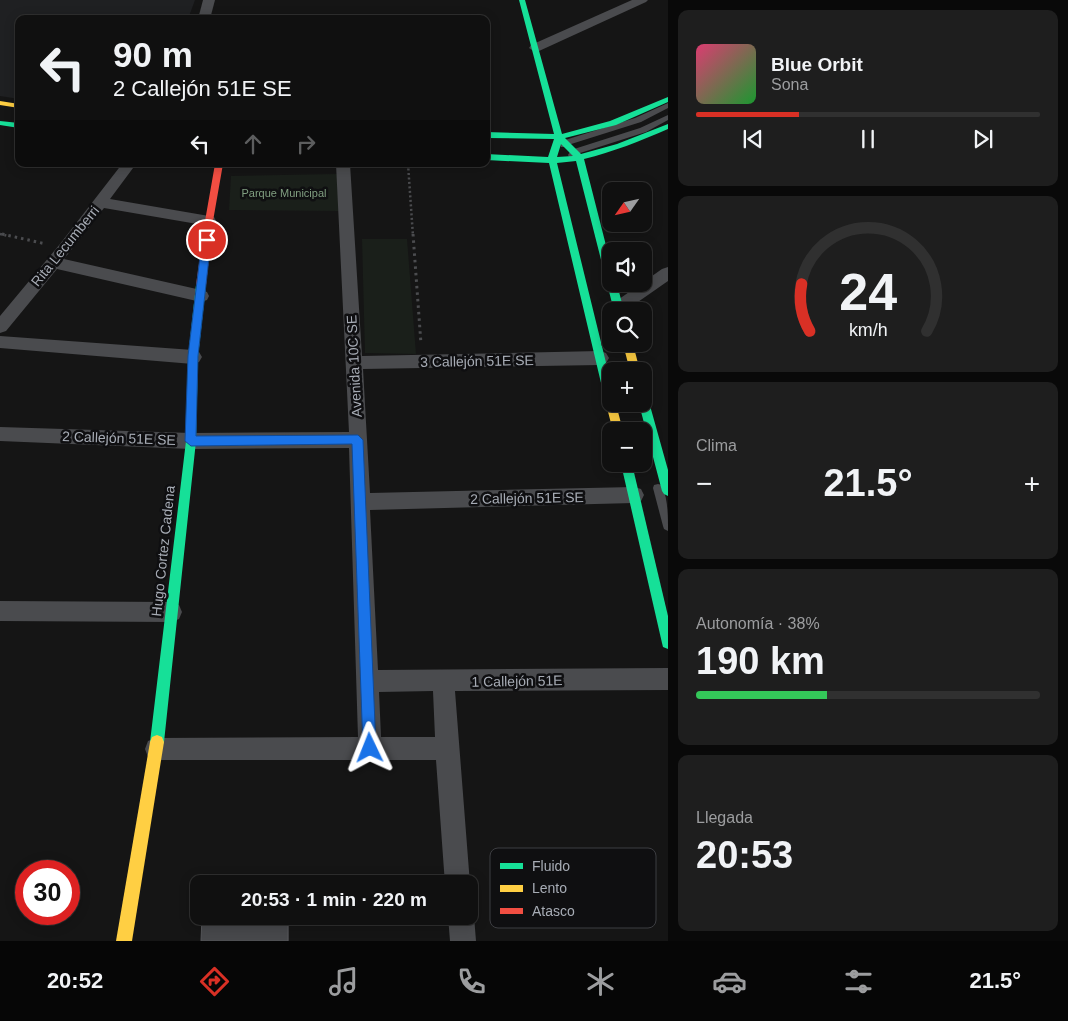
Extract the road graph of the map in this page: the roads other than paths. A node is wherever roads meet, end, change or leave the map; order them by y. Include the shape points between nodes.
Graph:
1 (209, 0) edge
2 (522, 0) edge
3 (642, 0) edge
4 (205, 15) edge
5 (535, 48) junction
6 (668, 99) edge
7 (0, 103) edge
8 (15, 105) edge
9 (668, 105) edge
10 (668, 117) edge
11 (0, 122) edge
12 (15, 125) edge
13 (668, 126) edge
14 (490, 135) edge
15 (562, 140) junction
16 (574, 156) junction
17 (490, 157) edge
18 (554, 159) junction
19 (127, 167) edge
20 (218, 167) edge
21 (343, 167) edge
22 (100, 202) junction
23 (209, 221) junction
24 (602, 250) edge
25 (52, 262) junction
26 (668, 273) edge
27 (201, 296) junction
28 (614, 302) edge
29 (628, 302) edge
30 (0, 327) edge
31 (0, 342) edge
32 (193, 356) junction
33 (600, 358) junction
34 (608, 362) edge
35 (353, 363) junction
36 (602, 366) edge
37 (647, 412) edge
38 (0, 434) edge
39 (358, 440) junction
40 (191, 441) junction
41 (652, 466) edge
42 (628, 472) edge
43 (636, 472) edge
44 (668, 491) edge
45 (634, 495) junction
46 (359, 502) junction
47 (668, 526) edge
48 (668, 598) edge
49 (0, 611) edge
50 (172, 612) junction
51 (668, 642) edge
52 (668, 679) edge
53 (367, 681) junction
54 (444, 682) junction
55 (156, 748) junction
56 (370, 748) junction
57 (446, 748) junction
58 (457, 875) edge
59 (462, 925) edge
60 (124, 941) edge
61 (463, 941) edge

1 - 4 street
2 - 5 street
3 - 5 street
5 - 15 street
6 - 15 street via 613,123
7 - 8 street
9 - 15 lane via 638,120
10 - 16 lane
11 - 12 street
13 - 16 street via 607,150
14 - 15 street
15 - 16 street
15 - 18 street
16 - 18 street
16 - 24 street
16 - 28 lane
17 - 18 street
18 - 33 street
18 - 34 lane
19 - 22 street, Rita Lecumberri
20 - 23 street, Hugo Cortez Cadena
21 - 35 street, Avenida 10C SE
22 - 23 street
22 - 25 street, Rita Lecumberri
23 - 27 street, Hugo Cortez Cadena
25 - 27 street
25 - 30 street, Rita Lecumberri
26 - 29 street
27 - 32 street, Hugo Cortez Cadena
31 - 32 street
32 - 40 street, Hugo Cortez Cadena
33 - 35 street, 3 Callejón 51E SE
33 - 36 street
35 - 39 street, Avenida 10C SE
37 - 44 street
38 - 40 street, 2 Callejón 51E SE
39 - 40 street, 2 Callejón 51E SE
39 - 46 street, Avenida 10C SE
40 - 50 street, Hugo Cortez Cadena
41 - 47 lane
42 - 45 street
43 - 48 lane
45 - 46 street, 2 Callejón 51E SE
45 - 51 street
46 - 53 street, Avenida 10C SE
49 - 50 street
50 - 55 street, Hugo Cortez Cadena
52 - 54 street, 1 Callejón 51E
53 - 54 street, 1 Callejón 51E
53 - 56 street, Avenida 10C SE
54 - 57 street
55 - 56 street
55 - 60 street, Hugo Cortez Cadena
56 - 57 street
57 - 58 street
59 - 61 street

